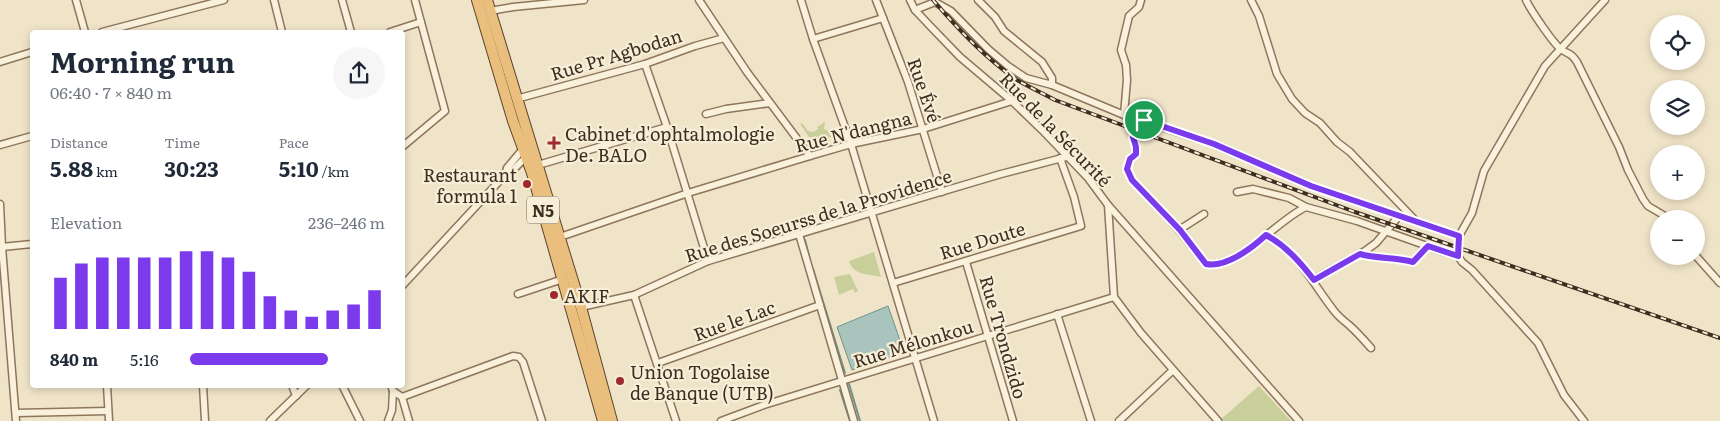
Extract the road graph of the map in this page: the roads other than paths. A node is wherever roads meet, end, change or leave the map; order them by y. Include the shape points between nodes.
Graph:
1 (76, 0) edge
2 (224, 0) edge
3 (274, 0) edge
4 (342, 0) edge
5 (415, 0) edge
6 (477, 0) edge
7 (487, 0) edge
8 (584, 0) edge
9 (699, 0) edge
10 (801, 0) edge
11 (876, 0) edge
12 (910, 0) edge
13 (978, 0) edge
14 (1141, 0) edge
15 (1251, 0) edge
16 (1526, 0) edge
17 (1605, 0) edge
18 (490, 10) junction
19 (916, 10) junction
20 (883, 18) junction
21 (421, 22) junction
22 (84, 30) edge
23 (110, 30) edge
24 (282, 30) edge
25 (350, 30) edge
26 (396, 30) edge
27 (724, 38) junction
28 (813, 39) junction
29 (1561, 50) junction
30 (30, 53) edge
31 (0, 62) edge
32 (645, 64) junction
33 (1052, 85) junction
34 (516, 99) junction
35 (1012, 101) junction
36 (770, 103) junction
37 (706, 114) dead end
38 (1124, 115) junction
39 (1144, 120) junction
40 (667, 127) junction
41 (923, 129) junction
42 (30, 137) edge
43 (405, 144) edge
44 (851, 144) junction
45 (0, 146) edge
46 (528, 152) junction
47 (810, 156) junction
48 (1063, 157) junction
49 (538, 165) junction
50 (942, 192) junction
51 (1237, 192) dead end
52 (688, 193) junction
53 (0, 204) edge
54 (1108, 204) junction
55 (1306, 207) junction
56 (1655, 210) edge
57 (872, 212) junction
58 (1204, 214) dead end
59 (1399, 216) junction
60 (1416, 222) junction
61 (1180, 230) junction
62 (1386, 232) junction
63 (799, 234) junction
64 (1266, 235) junction
65 (1459, 236) junction
66 (560, 237) junction
67 (30, 244) edge
68 (1428, 246) junction
69 (2, 247) junction
70 (1360, 254) junction
71 (1458, 256) junction
72 (708, 261) junction
73 (966, 262) junction
74 (1704, 265) edge
75 (564, 279) junction
76 (1314, 280) junction
77 (405, 283) edge
78 (893, 283) junction
79 (1720, 283) edge
80 (518, 294) dead end
81 (634, 295) junction
82 (1114, 296) junction
83 (820, 305) junction
84 (581, 307) junction
85 (1057, 314) junction
86 (988, 336) junction
87 (1371, 348) dead end
88 (915, 358) junction
89 (658, 363) junction
90 (1173, 370) junction
91 (842, 380) junction
92 (107, 388) edge
93 (203, 388) edge
94 (293, 388) edge
95 (304, 388) edge
96 (344, 388) edge
97 (392, 388) edge
98 (296, 396) junction
99 (402, 397) junction
100 (108, 411) junction
101 (16, 413) junction
102 (16, 421) edge
103 (109, 421) edge
104 (205, 421) edge
105 (270, 421) edge
106 (360, 421) edge
107 (388, 421) edge
108 (409, 421) edge
109 (542, 421) edge
110 (603, 421) edge
111 (612, 421) edge
112 (676, 421) edge
113 (721, 421) edge
114 (854, 421) edge
115 (934, 421) edge
116 (1013, 421) edge
117 (1091, 421) edge
118 (1119, 421) edge
119 (1217, 421) edge
120 (1299, 421) edge
121 (1584, 421) edge

1 - 22 street
2 - 23 street
3 - 24 street
4 - 25 street
5 - 21 street
6 - 46 highway, N5 via 513,121
7 - 18 highway, N5
8 - 18 street
9 - 27 street
10 - 28 street
11 - 20 street, Rue Évé
12 - 19 street, Rue de la Sécurité
13 - 33 street via 1004,31 1042,62 1052,78
14 - 38 street via 1139,7 1129,16 1121,50 1127,80
15 - 60 street via 1277,74 1292,99 1350,152
16 - 29 street
17 - 29 street
18 - 34 highway, N5
19 - 33 street via 935,2 946,7 1008,66 1026,78
19 - 35 street, Rue de la Sécurité via 960,57
20 - 28 street
20 - 41 street, Rue Évé
21 - 26 street
21 - 43 street via 445,110
27 - 32 street, Rue Pr Agbodan
27 - 36 street
28 - 44 street
29 - 56 street via 1570,53 1578,62 1643,199
29 - 65 street via 1545,66 1484,171 1472,213
30 - 31 street
32 - 34 street, Rue Pr Agbodan
32 - 40 street
33 - 38 street
34 - 46 highway, N5
35 - 41 street, Rue N'dangna
35 - 48 street, Rue de la Sécurité
36 - 37 street
36 - 47 street
38 - 39 street
39 - 59 street via 1214,144 1311,186
39 - 61 street via 1135,131 1136,154 1130,159 1127,169 1132,180
40 - 49 street
40 - 52 street
41 - 44 street, Rue N'dangna
41 - 50 street, Rue Évé
42 - 45 street
44 - 47 street, Rue N'dangna
44 - 57 street
46 - 49 highway, N5
46 - 75 highway, N5
46 - 77 street via 507,168 505,175
47 - 52 street, Rue N'dangna
48 - 50 street, Rue des Soeurss de la Providence
48 - 54 street, Rue de la Sécurité via 1088,178
48 - 73 street, Rue Doute via 1081,226
49 - 66 highway, N5
50 - 57 street, Rue des Soeurss de la Providence
51 - 55 street via 1253,189 1269,192
52 - 66 street, Rue N'dangna
52 - 72 street
53 - 69 street
54 - 82 street, Rue de la Sécurité
54 - 120 street
55 - 62 street
55 - 64 street
57 - 63 street, Rue des Soeurss de la Providence
57 - 78 street
58 - 61 street
59 - 60 street
59 - 62 street
60 - 65 street
61 - 64 street via 1206,264 1212,265 1248,251
62 - 68 street
62 - 70 street
63 - 72 street, Rue des Soeurss de la Providence
63 - 83 street
64 - 76 street via 1290,252
65 - 71 street
66 - 84 highway, N5
67 - 69 street
68 - 70 street via 1413,262
68 - 71 street
69 - 101 street
70 - 76 street
71 - 121 street via 1538,343 1564,396
72 - 81 street, Rue des Soeurss de la Providence
73 - 78 street, Rue Doute
73 - 86 street, Rue Trondzido
74 - 79 street
75 - 80 street
75 - 110 highway, N5
76 - 87 street via 1336,315
78 - 88 street
81 - 84 street, Rue des Soeurss de la Providence
81 - 89 street
82 - 85 street, Rue Mélonkou
82 - 90 street
83 - 89 street, Rue le Lac
83 - 91 street
84 - 111 highway, N5
85 - 86 street, Rue Mélonkou
85 - 117 street
86 - 88 street, Rue Mélonkou
86 - 116 street, Rue Trondzido
88 - 91 street, Rue Mélonkou
88 - 115 street
89 - 112 street
90 - 118 street
90 - 119 street
91 - 113 street, Rue Mélonkou
91 - 114 street
92 - 100 street
93 - 104 street
94 - 98 street
95 - 98 street
96 - 106 street
97 - 99 street
97 - 107 street via 392,410
98 - 105 street
99 - 108 street
99 - 109 street via 519,356
100 - 101 street
100 - 103 street
101 - 102 street

